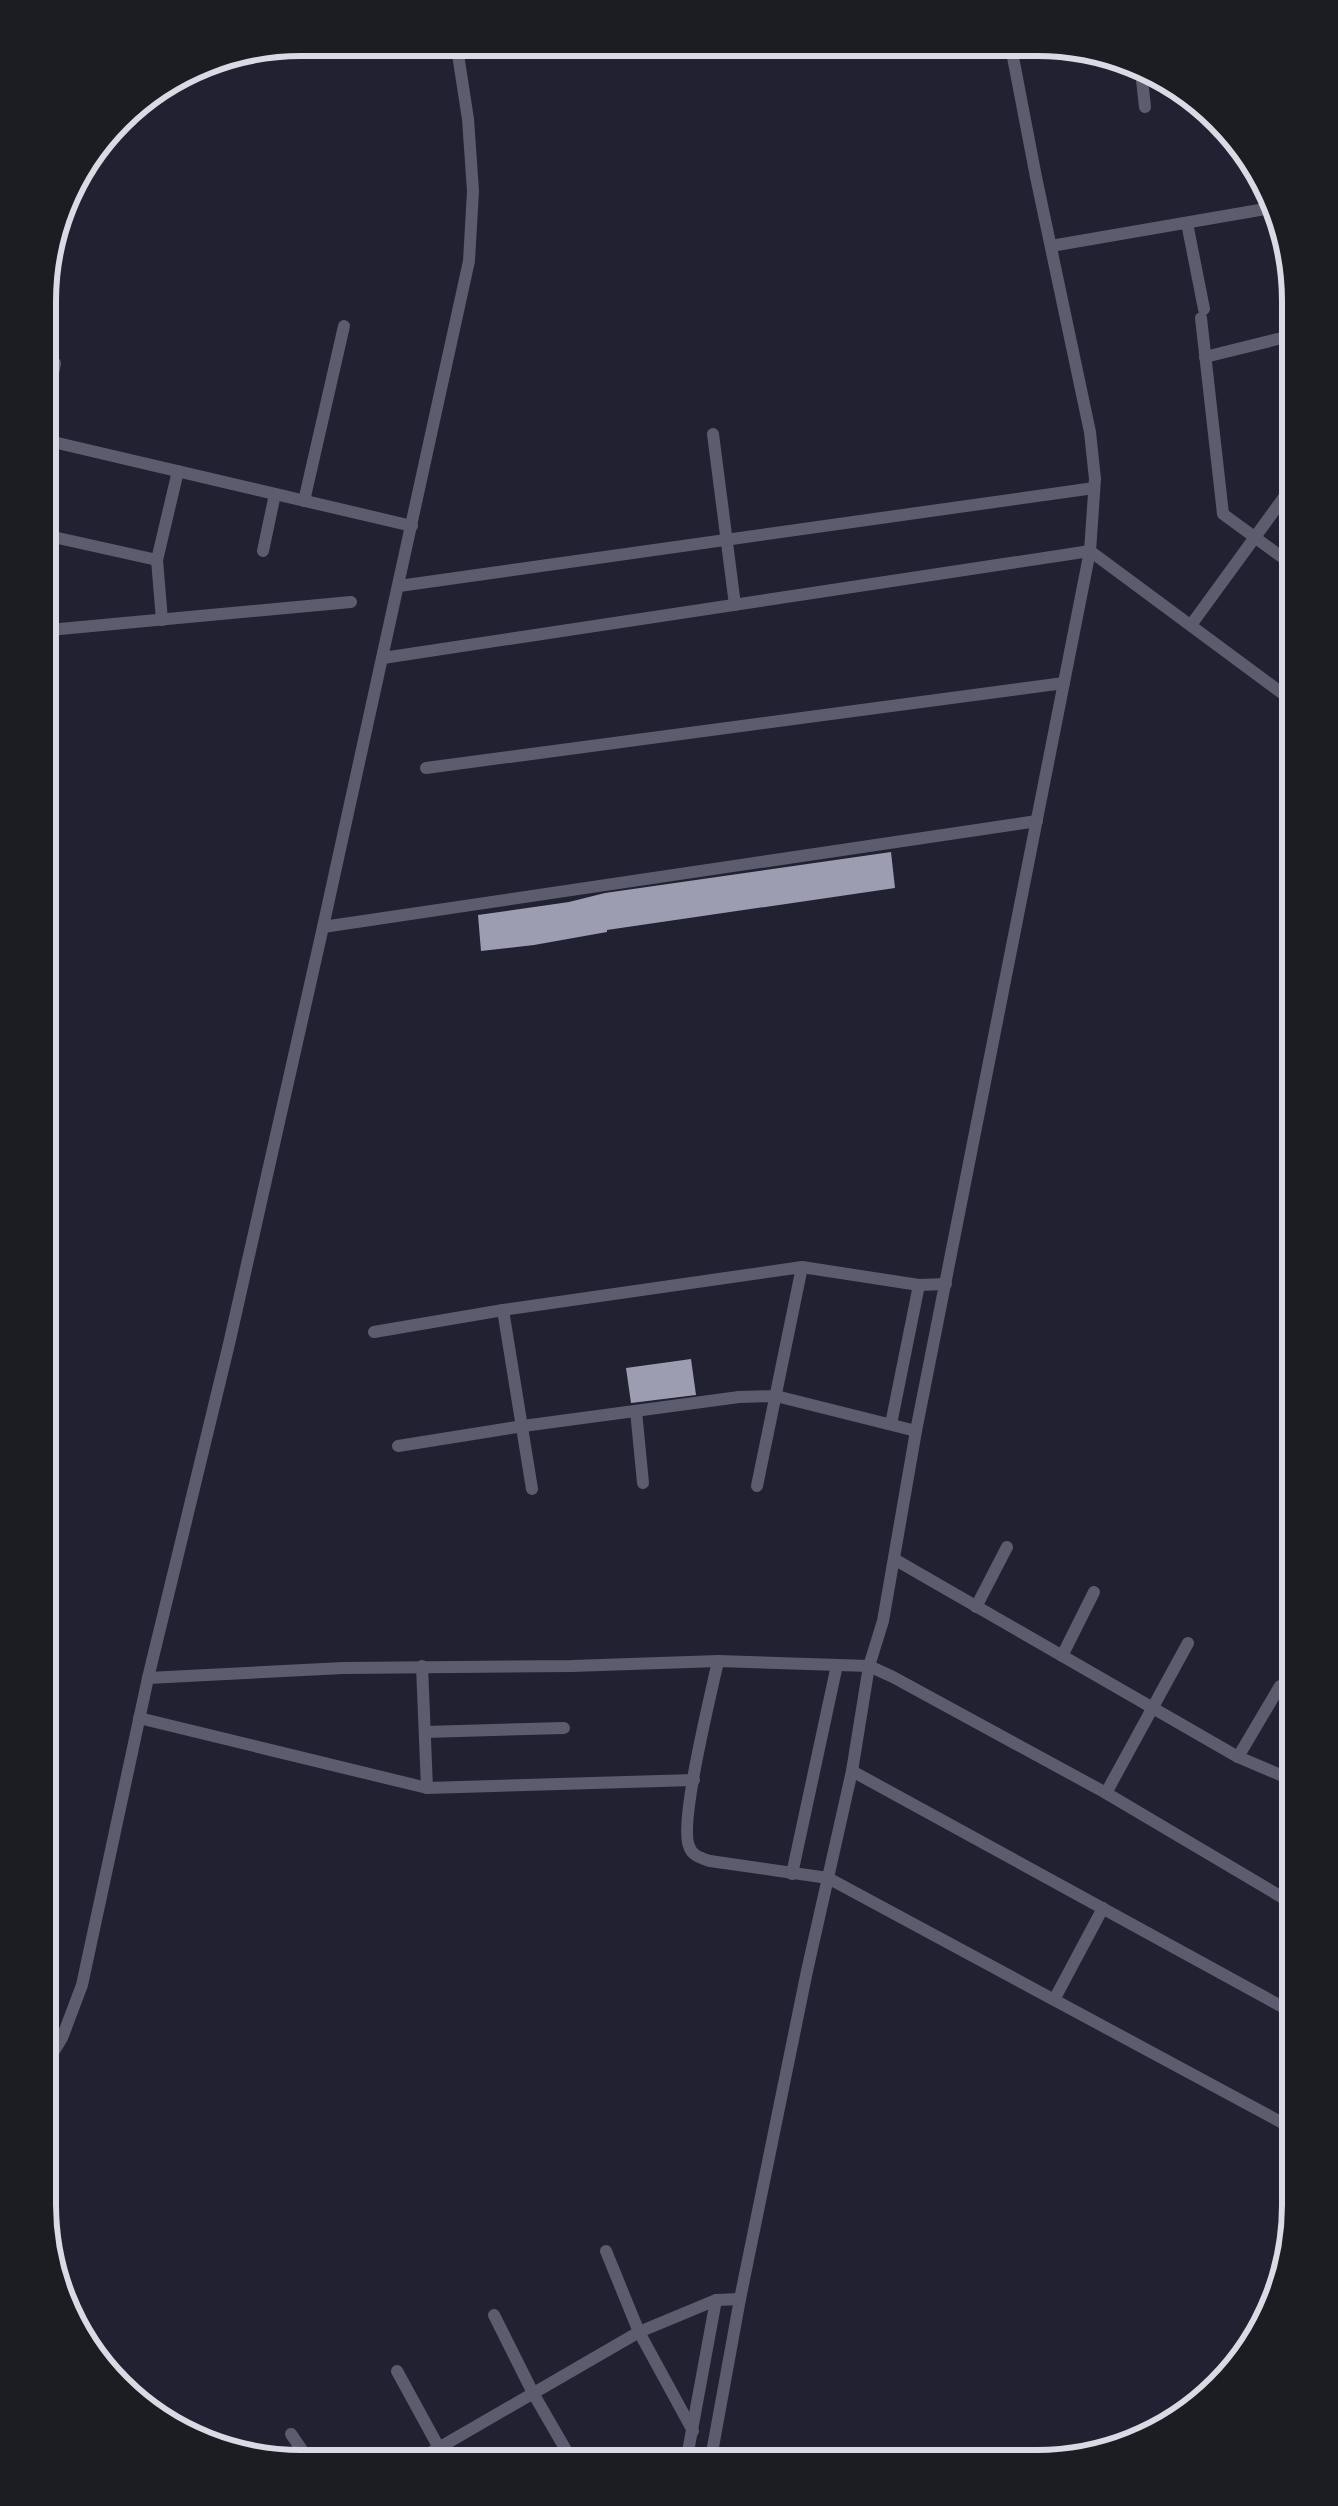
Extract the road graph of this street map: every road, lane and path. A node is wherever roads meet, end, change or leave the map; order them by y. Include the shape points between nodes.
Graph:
1 (459, 56) edge
2 (1013, 56) edge
3 (1142, 81) edge
4 (1145, 107) dead end
5 (1264, 209) edge
6 (1187, 222) junction
7 (1051, 246) junction
8 (344, 326) dead end
9 (1282, 338) edge
10 (1206, 357) junction
11 (713, 434) dead end
12 (56, 442) edge
13 (178, 471) junction
14 (1094, 488) junction
15 (275, 494) junction
16 (1282, 500) edge
17 (304, 501) junction
18 (412, 526) junction
19 (1255, 537) junction
20 (56, 538) edge
21 (726, 540) junction
22 (263, 551) dead end
23 (1090, 551) junction
24 (1282, 557) edge
25 (157, 560) junction
26 (398, 586) junction
27 (351, 602) dead end
28 (735, 605) junction
29 (162, 620) junction
30 (1190, 625) junction
31 (56, 629) edge
32 (382, 658) junction
33 (1064, 683) junction
34 (1282, 693) edge
35 (426, 768) dead end
36 (1038, 821) junction
37 (323, 927) junction
38 (802, 1267) junction
39 (946, 1284) junction
40 (919, 1285) junction
41 (503, 1310) junction
42 (374, 1332) dead end
43 (776, 1396) junction
44 (636, 1412) junction
45 (891, 1424) junction
46 (523, 1426) junction
47 (916, 1431) junction
48 (398, 1446) dead end
49 (643, 1483) dead end
50 (758, 1486) dead end
51 (532, 1489) dead end
52 (1007, 1547) dead end
53 (894, 1559) junction
54 (1094, 1592) dead end
55 (976, 1607) junction
56 (1188, 1643) dead end
57 (1062, 1656) junction
58 (718, 1661) junction
59 (837, 1665) junction
60 (422, 1666) junction
61 (869, 1666) junction
62 (148, 1678) junction
63 (1280, 1686) dead end
64 (1151, 1708) junction
65 (139, 1718) junction
66 (564, 1728) dead end
67 (425, 1732) junction
68 (1238, 1756) junction
69 (852, 1770) junction
70 (1282, 1775) edge
71 (694, 1780) junction
72 (427, 1788) junction
73 (1106, 1793) junction
74 (792, 1874) junction
75 (828, 1878) junction
76 (1282, 1897) edge
77 (1103, 1908) junction
78 (1055, 1998) junction
79 (1282, 2007) edge
80 (56, 2047) edge
81 (1282, 2119) edge
82 (606, 2251) dead end
83 (740, 2299) junction
84 (716, 2300) junction
85 (494, 2314) dead end
86 (639, 2332) junction
87 (397, 2371) dead end
88 (533, 2393) junction
89 (693, 2430) junction
90 (291, 2434) dead end
91 (302, 2450) edge
92 (441, 2450) edge
93 (445, 2450) edge
94 (566, 2450) edge
95 (689, 2450) edge
96 (712, 2450) edge

1 - 18 street via 473,191 469,261
2 - 7 street
3 - 4 street
5 - 6 street
6 - 7 street
6 - 10 street
7 - 14 street via 1090,432
8 - 17 street
9 - 10 street
10 - 19 street via 1223,514
11 - 21 street
12 - 13 street
13 - 15 street
13 - 25 street
14 - 21 street
14 - 23 street
15 - 17 street
15 - 22 street
16 - 19 street
17 - 18 street
18 - 26 street
19 - 24 street
19 - 30 street
20 - 25 street
21 - 26 street
21 - 28 street
23 - 28 street
23 - 30 street
23 - 33 street
25 - 29 street
26 - 32 street
27 - 29 street
28 - 32 street
29 - 31 street
30 - 34 street
32 - 37 street
33 - 35 street
33 - 36 street
36 - 37 street
36 - 39 street
37 - 62 street via 229,1344
38 - 40 street
38 - 41 street
38 - 43 street
39 - 40 street
39 - 47 street
40 - 45 street
41 - 42 street
41 - 46 street
43 - 44 street via 739,1397
43 - 45 street
43 - 50 street
44 - 46 street
44 - 49 street
45 - 47 street
46 - 48 street
46 - 51 street
47 - 53 street
52 - 55 street
53 - 55 street
53 - 61 street via 883,1621
54 - 57 street
55 - 57 street
56 - 64 street
57 - 64 street
58 - 59 street
58 - 60 street via 572,1666
58 - 71 street
59 - 61 street
59 - 74 street
60 - 62 street
60 - 67 street
61 - 69 street
61 - 73 street
62 - 65 street
63 - 68 street
64 - 68 street
64 - 73 street
65 - 72 street
65 - 80 street via 82,1985
66 - 67 street
67 - 72 street
68 - 70 street
69 - 75 street
69 - 77 street
71 - 72 street
71 - 74 street via 686,1833 695,1856
73 - 76 street
74 - 75 street
75 - 78 street
75 - 83 street
77 - 78 street
77 - 79 street
78 - 81 street
82 - 86 street
83 - 84 street
83 - 96 street
84 - 86 street
84 - 89 street
85 - 88 street
86 - 88 street
86 - 89 street
87 - 92 street
88 - 93 street
88 - 94 street
89 - 95 street
90 - 91 street

